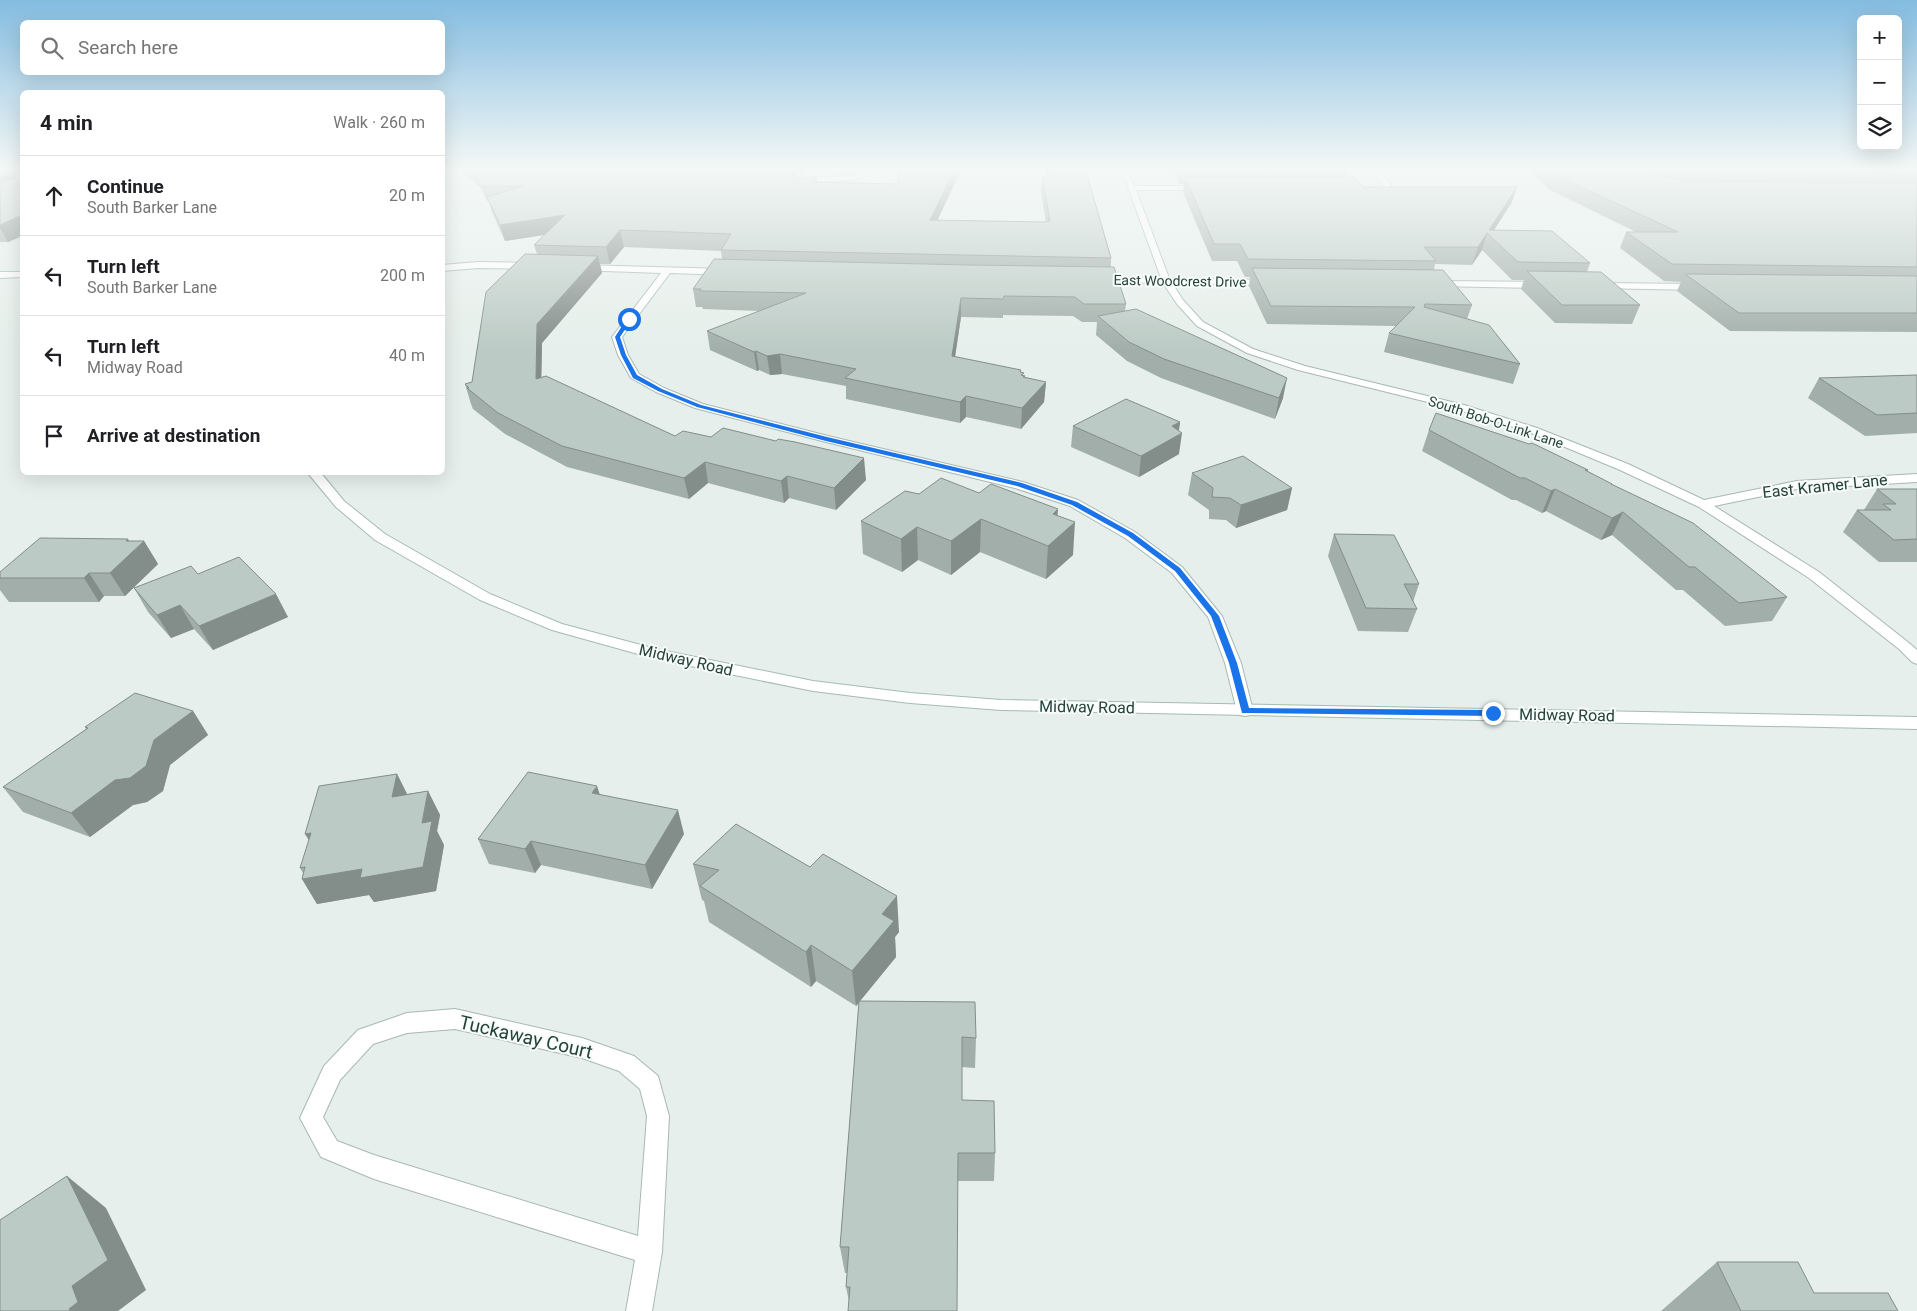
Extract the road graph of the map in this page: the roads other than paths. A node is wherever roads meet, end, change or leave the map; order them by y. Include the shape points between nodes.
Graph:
1 (1147, 229) edge
2 (538, 266) edge
3 (568, 267) edge
4 (445, 268) edge
5 (667, 271) junction
6 (735, 272) edge
7 (2, 274) edge
8 (20, 275) edge
9 (1088, 280) edge
10 (1166, 281) junction
11 (1273, 282) edge
12 (1427, 284) edge
13 (1554, 285) edge
14 (1593, 286) edge
15 (1711, 287) edge
16 (316, 475) edge
17 (1917, 478) edge
18 (1704, 504) junction
19 (1917, 659) edge
20 (1245, 710) junction
21 (1917, 723) edge
22 (649, 1252) junction
23 (638, 1311) edge

1 - 10 street, South Bob-O-Link Lane
2 - 4 street
3 - 5 street
5 - 6 street
5 - 20 street via 617,337 635,376 699,406 1019,485 1074,503 1130,535 1177,570 1215,616 1233,663
7 - 8 street
9 - 10 street, East Woodcrest Drive
10 - 11 street, East Woodcrest Drive
10 - 18 street, South Bob-O-Link Lane via 1200,324 1250,351 1302,368 1460,407 1533,430
12 - 13 street
14 - 15 street
16 - 20 street, Midway Road via 340,504 380,537 485,597 557,627 656,654 814,686 910,698 1001,705
17 - 18 street, East Kramer Lane via 1797,485
18 - 19 street, South Bob-O-Link Lane via 1814,575
20 - 21 street, Midway Road
22 - 22 street, Tuckaway Court via 658,1116 650,1083 626,1064 582,1048 455,1019 407,1023 366,1037 332,1074 311,1118 329,1149 374,1167
22 - 23 street, Tuckaway Court

